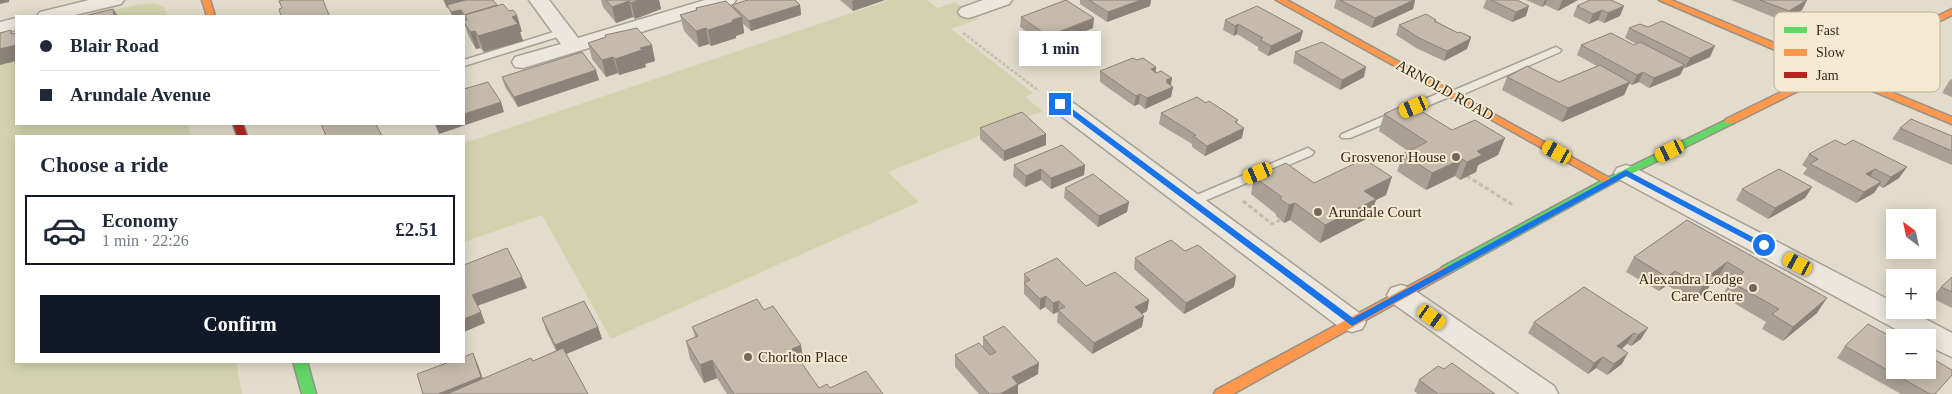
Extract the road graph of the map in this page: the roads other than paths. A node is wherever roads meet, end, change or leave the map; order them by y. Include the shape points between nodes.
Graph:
1 (114, 0) edge
2 (206, 0) edge
3 (539, 0) edge
4 (726, 0) edge
5 (1002, 0) edge
6 (1280, 0) edge
7 (1663, 0) edge
8 (968, 12) dead end
9 (1952, 12) edge
10 (51, 15) edge
11 (210, 15) edge
12 (1940, 18) edge
13 (15, 24) edge
14 (0, 28) edge
15 (569, 39) junction
16 (1774, 47) edge
17 (1556, 50) dead end
18 (523, 62) dead end
19 (465, 63) edge
20 (1790, 92) edge
21 (1882, 92) edge
22 (1450, 94) junction
23 (1060, 104) road end
24 (1952, 121) edge
25 (1346, 136) dead end
26 (1308, 152) dead end
27 (1618, 177) junction
28 (1191, 202) junction
29 (1401, 295) junction
30 (1352, 322) junction
31 (1952, 346) edge
32 (301, 363) edge
33 (309, 394) edge
34 (1221, 394) edge
35 (1543, 394) edge

1 - 10 street
2 - 11 main road
3 - 15 street
4 - 15 street
5 - 8 street
6 - 22 main road, ARNOLD ROAD
7 - 16 main road
9 - 12 main road
13 - 14 street
15 - 18 street
15 - 19 lane
17 - 22 lane
20 - 27 main road
21 - 24 main road
22 - 25 lane
22 - 27 main road, ARNOLD ROAD
23 - 28 street
26 - 28 lane
27 - 29 main road
27 - 31 street
28 - 30 street
29 - 30 main road
29 - 35 street
30 - 34 main road
32 - 33 main road

